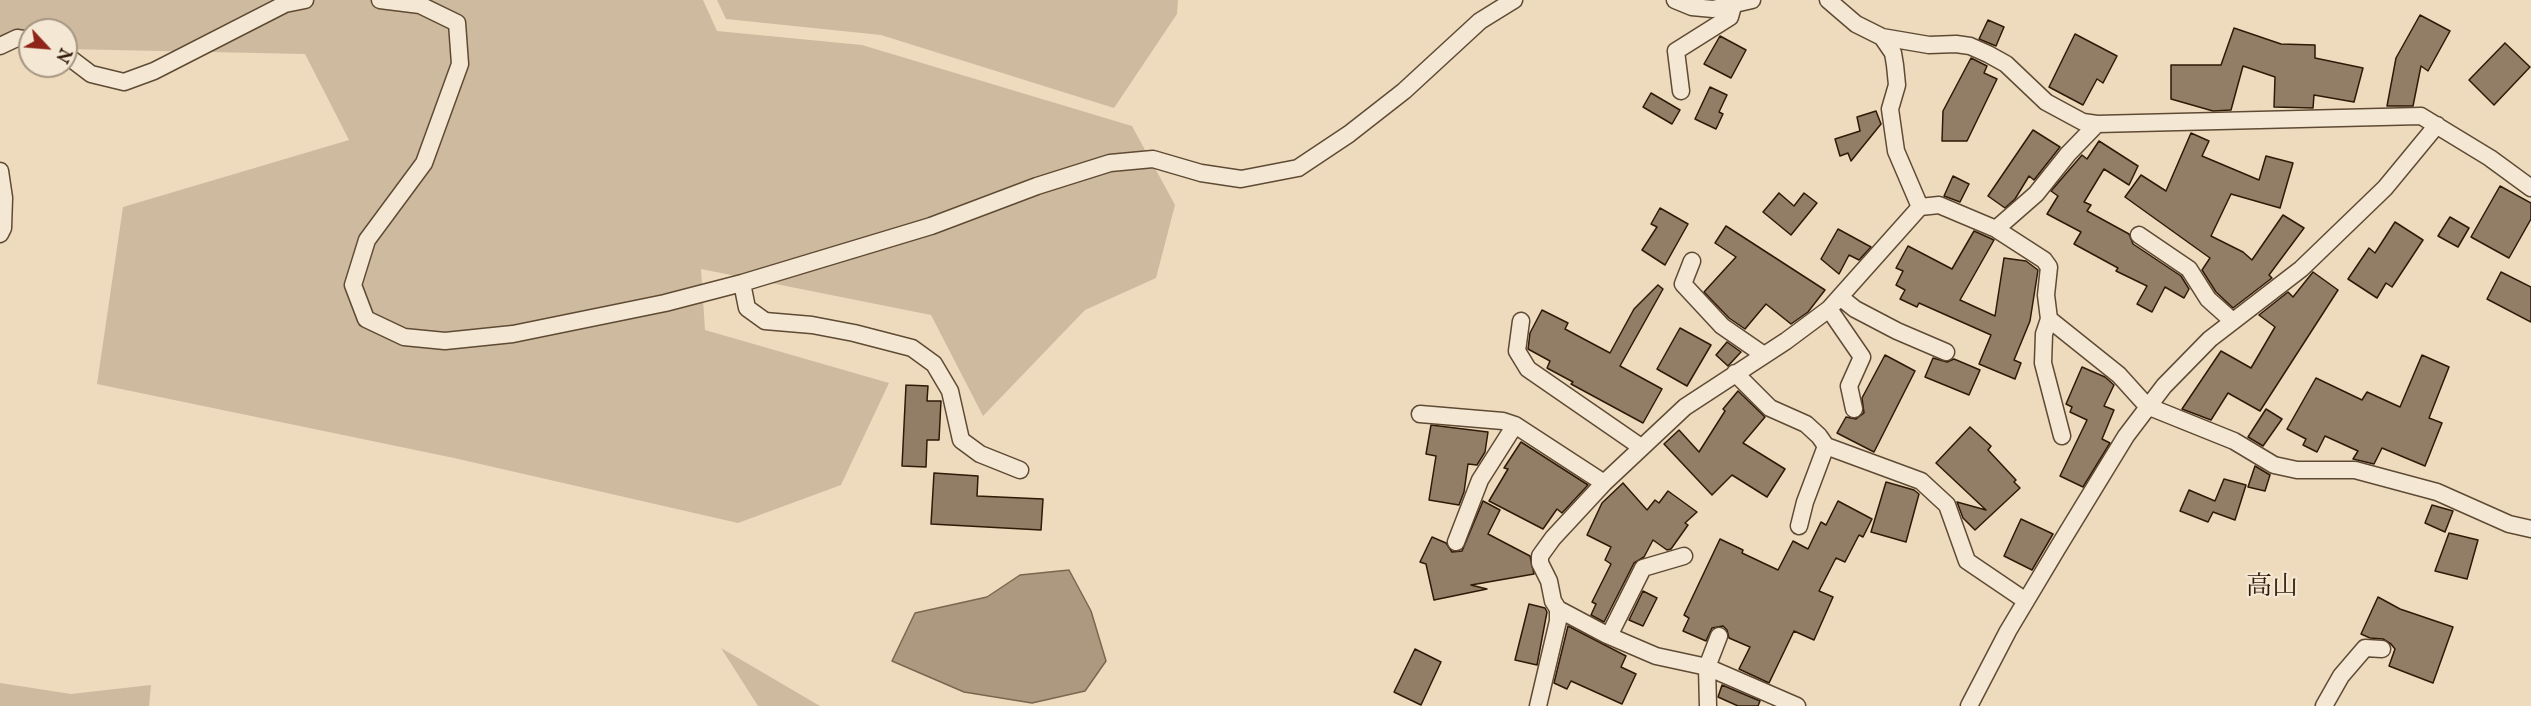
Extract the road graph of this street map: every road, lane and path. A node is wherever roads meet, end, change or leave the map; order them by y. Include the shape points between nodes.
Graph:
1 (304, 0) edge
2 (380, 0) edge
3 (1514, 0) edge
4 (1675, 0) edge
5 (1752, 0) edge
6 (1828, 0) edge
7 (1733, 6) junction
8 (1882, 37) junction
9 (18, 38) edge
10 (0, 46) edge
11 (78, 64) edge
12 (1681, 91) dead end
13 (2097, 124) junction
14 (2437, 125) junction
15 (0, 171) edge
16 (2531, 188) edge
17 (1920, 207) junction
18 (1996, 229) junction
19 (0, 234) edge
20 (2139, 235) dead end
21 (1692, 261) dead end
22 (742, 284) junction
23 (1834, 303) junction
24 (2049, 319) junction
25 (1521, 321) dead end
26 (2232, 322) junction
27 (1946, 352) dead end
28 (1764, 355) junction
29 (1735, 373) junction
30 (2147, 406) junction
31 (1854, 409) dead end
32 (1420, 414) dead end
33 (1515, 425) junction
34 (2062, 436) dead end
35 (1826, 446) junction
36 (1641, 447) junction
37 (1020, 470) dead end
38 (1604, 483) junction
39 (1799, 526) dead end
40 (2531, 529) edge
41 (1455, 542) dead end
42 (1684, 556) dead end
43 (2026, 601) junction
44 (1558, 609) junction
45 (1607, 635) junction
46 (1719, 636) dead end
47 (2382, 649) dead end
48 (1707, 667) junction
49 (1538, 706) edge
50 (1708, 706) edge
51 (1797, 706) edge
52 (1969, 706) edge
53 (2324, 706) edge

1 - 11 street via 285,4 154,71 124,82 92,74
2 - 22 street via 420,5 457,23 460,64 424,163 367,240 353,285 366,319 404,337 445,340 513,334
3 - 22 street via 1480,21 1404,91 1349,134 1298,168 1241,179 1201,173 1153,159 1110,163 931,226
4 - 7 street via 1692,7
5 - 7 street
6 - 8 street via 1856,24
7 - 12 street via 1730,17 1676,51
8 - 13 street via 1929,45 1970,46 2006,64 2046,102 2083,122
8 - 17 street via 1893,53 1895,65 1897,85 1890,109 1896,151
9 - 10 street
13 - 14 street via 2421,116
13 - 18 street via 2036,194
14 - 16 street
14 - 26 street via 2377,196 2301,269
15 - 19 street via 4,198
17 - 18 street via 1939,205
17 - 23 street
18 - 24 street via 2049,267
20 - 26 street via 2188,269 2208,298
21 - 28 street via 1683,284 1722,326
22 - 37 street via 747,308 765,321 812,325 912,348 934,364 950,391 961,440 980,454
23 - 27 street via 1856,309
23 - 28 street
23 - 31 street via 1862,357 1850,386
24 - 30 street via 2119,375
24 - 34 street via 2043,363
25 - 36 street via 1517,351 1528,369
26 - 30 street via 2181,367
28 - 29 street
29 - 35 street via 1770,408 1806,424
29 - 36 street via 1686,407
30 - 40 street via 2234,441 2274,465 2297,470 2355,470 2438,492 2509,524
30 - 43 street
32 - 33 street
33 - 38 street
33 - 41 street via 1480,480
35 - 39 street
35 - 43 street via 1921,481 1947,505 1967,561
36 - 38 street
38 - 44 street via 1540,556
42 - 45 street via 1643,568
43 - 52 street
44 - 45 street
44 - 49 street via 1554,644
45 - 48 street via 1656,656
46 - 48 street
47 - 53 street via 2365,648 2341,676
48 - 50 street
48 - 51 street

